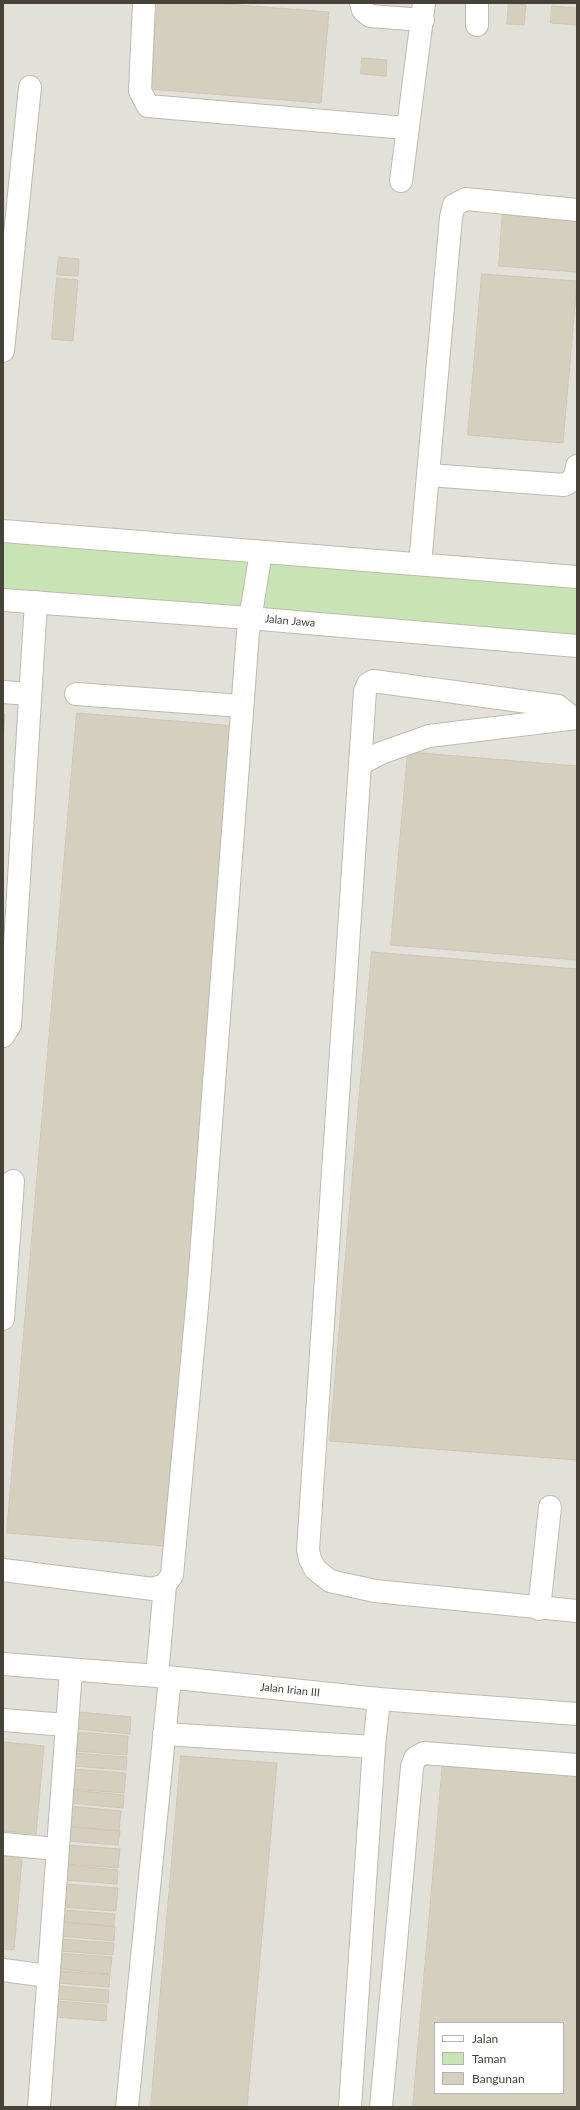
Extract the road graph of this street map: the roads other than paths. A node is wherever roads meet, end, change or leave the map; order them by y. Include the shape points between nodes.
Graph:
1 (144, 3) edge
2 (361, 3) edge
3 (477, 3) edge
4 (424, 12) edge
5 (477, 25) dead end
6 (30, 87) dead end
7 (406, 128) junction
8 (401, 181) dead end
9 (577, 210) edge
10 (3, 352) edge
11 (577, 466) edge
12 (428, 475) junction
13 (3, 531) edge
14 (261, 552) junction
15 (420, 564) junction
16 (577, 576) edge
17 (3, 600) edge
18 (36, 602) junction
19 (249, 618) junction
20 (577, 646) edge
21 (3, 692) edge
22 (30, 694) junction
23 (76, 694) dead end
24 (242, 706) junction
25 (575, 718) edge
26 (360, 764) junction
27 (3, 1036) edge
28 (13, 1181) dead end
29 (3, 1319) edge
30 (550, 1507) dead end
31 (3, 1570) edge
32 (165, 1585) junction
33 (539, 1609) junction
34 (577, 1611) edge
35 (3, 1664) edge
36 (71, 1670) junction
37 (164, 1677) junction
38 (378, 1699) junction
39 (577, 1714) edge
40 (3, 1720) edge
41 (66, 1725) junction
42 (164, 1734) junction
43 (374, 1747) junction
44 (577, 1765) edge
45 (3, 1844) edge
46 (57, 1849) junction
47 (3, 1970) edge
48 (48, 1976) junction
49 (39, 2107) edge
50 (127, 2107) edge
51 (350, 2107) edge
52 (381, 2107) edge

1 - 7 street via 140,91 148,106
2 - 4 street via 363,10 370,16
3 - 5 street
4 - 7 street
6 - 10 street
7 - 8 street
9 - 12 street via 466,199 454,205
11 - 12 street via 576,475 571,482 564,485
12 - 15 street
13 - 14 street
14 - 15 street
14 - 19 street
15 - 16 street
17 - 18 street, Jalan Jawa
18 - 19 street, Jalan Jawa
18 - 22 street
19 - 20 street, Jalan Jawa
19 - 24 street
21 - 22 street
22 - 27 street via 10,1025
23 - 24 street
24 - 32 street via 198,1296 172,1575
25 - 26 street via 429,736 381,753
25 - 26 street via 558,706 373,681 368,684 365,691
26 - 33 street via 308,1550 315,1569 330,1582 368,1590
28 - 29 street
30 - 33 street
31 - 32 street via 153,1589
32 - 37 street
33 - 34 street
35 - 36 street, Jalan Irian III
36 - 37 street, Jalan Irian III
36 - 41 street
37 - 38 street, Jalan Irian III
37 - 42 street
38 - 39 street, Jalan Irian III
38 - 43 street
40 - 41 street
41 - 46 street
42 - 43 street
42 - 50 street
43 - 51 street
44 - 52 street via 424,1753 416,1758 412,1766
45 - 46 street
46 - 48 street
47 - 48 street
48 - 49 street

